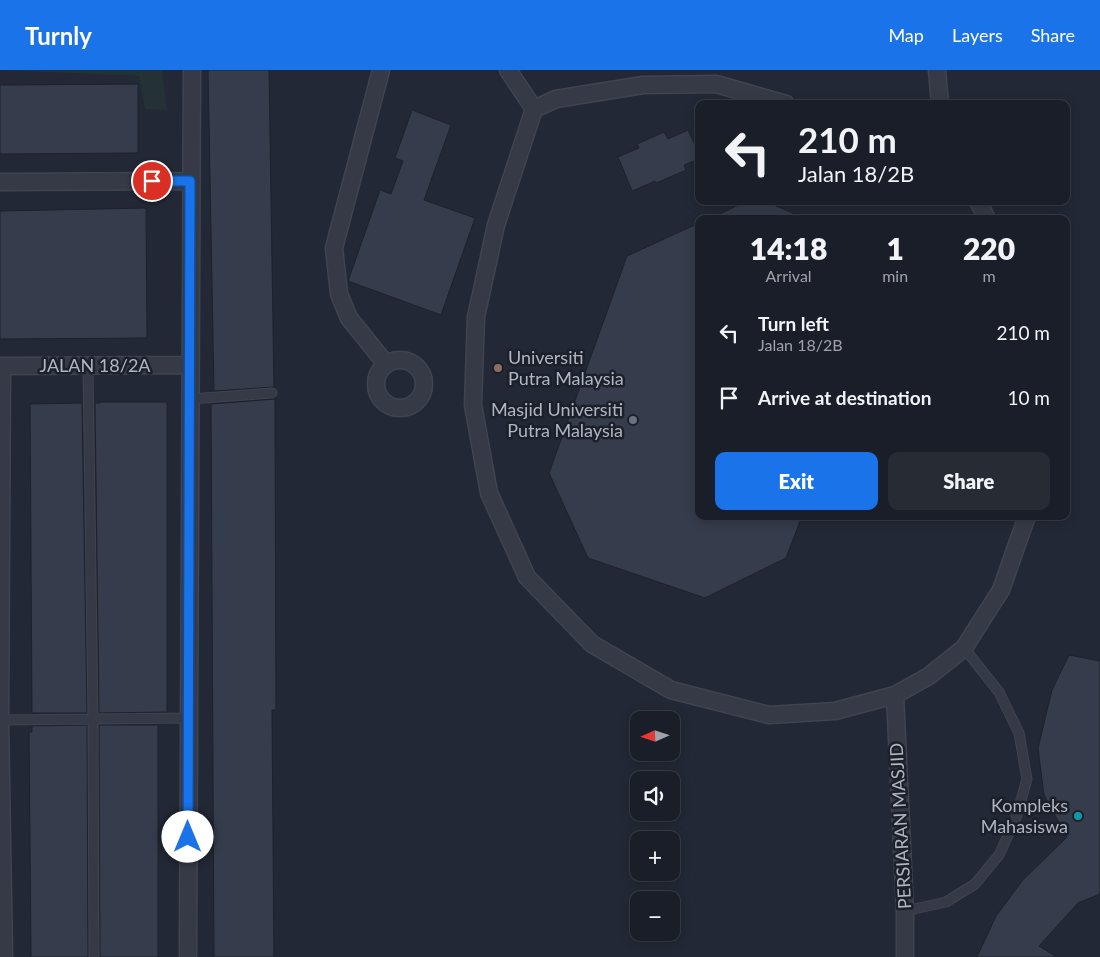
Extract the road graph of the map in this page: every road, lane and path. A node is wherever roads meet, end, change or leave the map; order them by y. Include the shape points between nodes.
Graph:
1 (192, 70) edge
2 (381, 70) edge
3 (508, 70) edge
4 (937, 70) edge
5 (772, 100) edge
6 (940, 100) edge
7 (534, 108) junction
8 (190, 181) junction
9 (0, 182) edge
10 (386, 364) dead end
11 (190, 365) junction
12 (1, 366) edge
13 (88, 366) junction
14 (272, 393) dead end
15 (190, 399) junction
16 (1026, 520) edge
17 (964, 648) junction
18 (895, 695) junction
19 (189, 718) junction
20 (93, 719) junction
21 (0, 720) edge
22 (906, 911) junction
23 (4, 957) edge
24 (94, 957) edge
25 (188, 957) edge
26 (906, 957) edge

1 - 8 street
2 - 10 street via 334,248 339,294 349,318
3 - 7 street
4 - 6 street
5 - 7 street via 716,84 643,85 556,99
7 - 18 street via 496,225 476,317 472,405 489,493 527,577 592,644 671,690 769,715 835,712
8 - 9 street
8 - 11 street
11 - 13 street, JALAN 18/2A
11 - 15 street
12 - 13 street, JALAN 18/2A
12 - 21 street
13 - 20 lane
14 - 15 lane
15 - 19 street
16 - 17 street via 1000,590
17 - 18 street via 928,676
17 - 22 lane via 999,692 1019,733 1027,779 1016,818 999,855 975,884 946,902
18 - 22 street, PERSIARAN MASJID
19 - 20 lane
19 - 25 street
20 - 21 lane
20 - 24 lane
21 - 23 street
22 - 26 street, PERSIARAN MASJID

